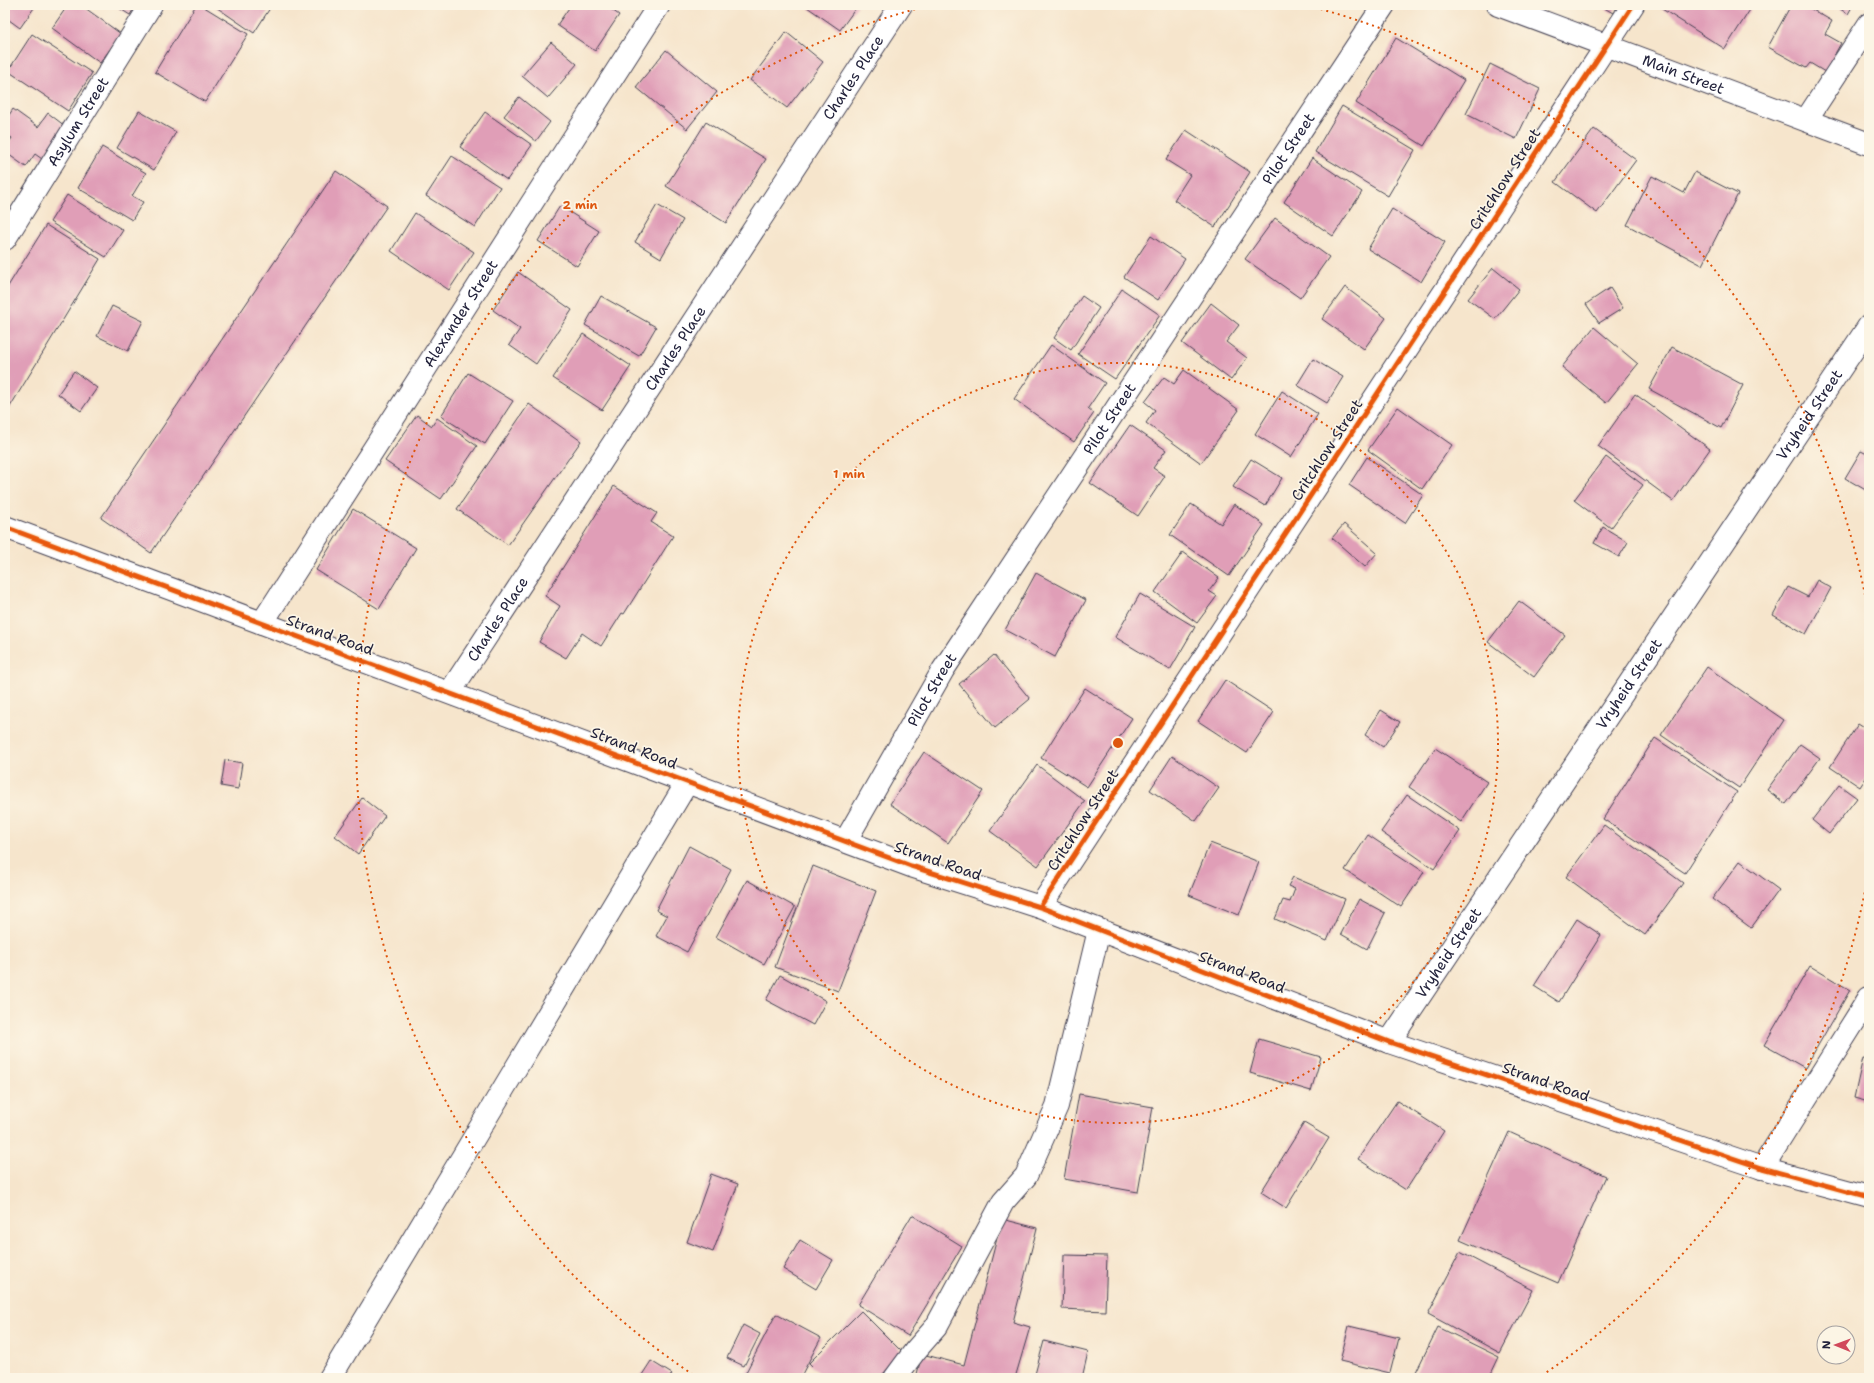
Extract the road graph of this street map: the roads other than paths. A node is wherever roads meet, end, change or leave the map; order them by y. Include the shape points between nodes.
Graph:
1 (151, 5) edge
2 (659, 5) edge
3 (901, 5) edge
4 (1384, 5) edge
5 (1498, 5) edge
6 (1633, 5) edge
7 (1869, 24) edge
8 (1607, 46) junction
9 (1806, 120) junction
10 (1869, 144) edge
11 (5, 239) edge
12 (1869, 326) edge
13 (5, 527) edge
14 (262, 622) junction
15 (450, 692) junction
16 (688, 782) junction
17 (846, 840) junction
18 (1040, 907) junction
19 (1099, 930) junction
20 (1869, 998) edge
21 (1389, 1042) junction
22 (1762, 1168) junction
23 (1869, 1197) edge
24 (330, 1378) edge
25 (895, 1378) edge

1 - 11 street, Asylum Street
2 - 14 street, Alexander Street
3 - 15 street, Charles Place
4 - 17 street, Pilot Street via 943,670
5 - 8 street, Main Street
6 - 8 street, Critchlow Street
7 - 9 street
8 - 9 street, Main Street
8 - 18 street, Critchlow Street
9 - 10 street, Main Street
12 - 21 street, Vryheid Street
13 - 14 street, Strand Road
14 - 15 street, Strand Road
15 - 16 street, Strand Road
16 - 17 street, Strand Road
16 - 24 street
17 - 18 street, Strand Road via 911,866
18 - 19 street, Strand Road
19 - 21 street, Strand Road
19 - 25 street via 1057,1106 1026,1176 1003,1202 936,1327
20 - 22 street
21 - 22 street, Strand Road
22 - 23 street, Strand Road

